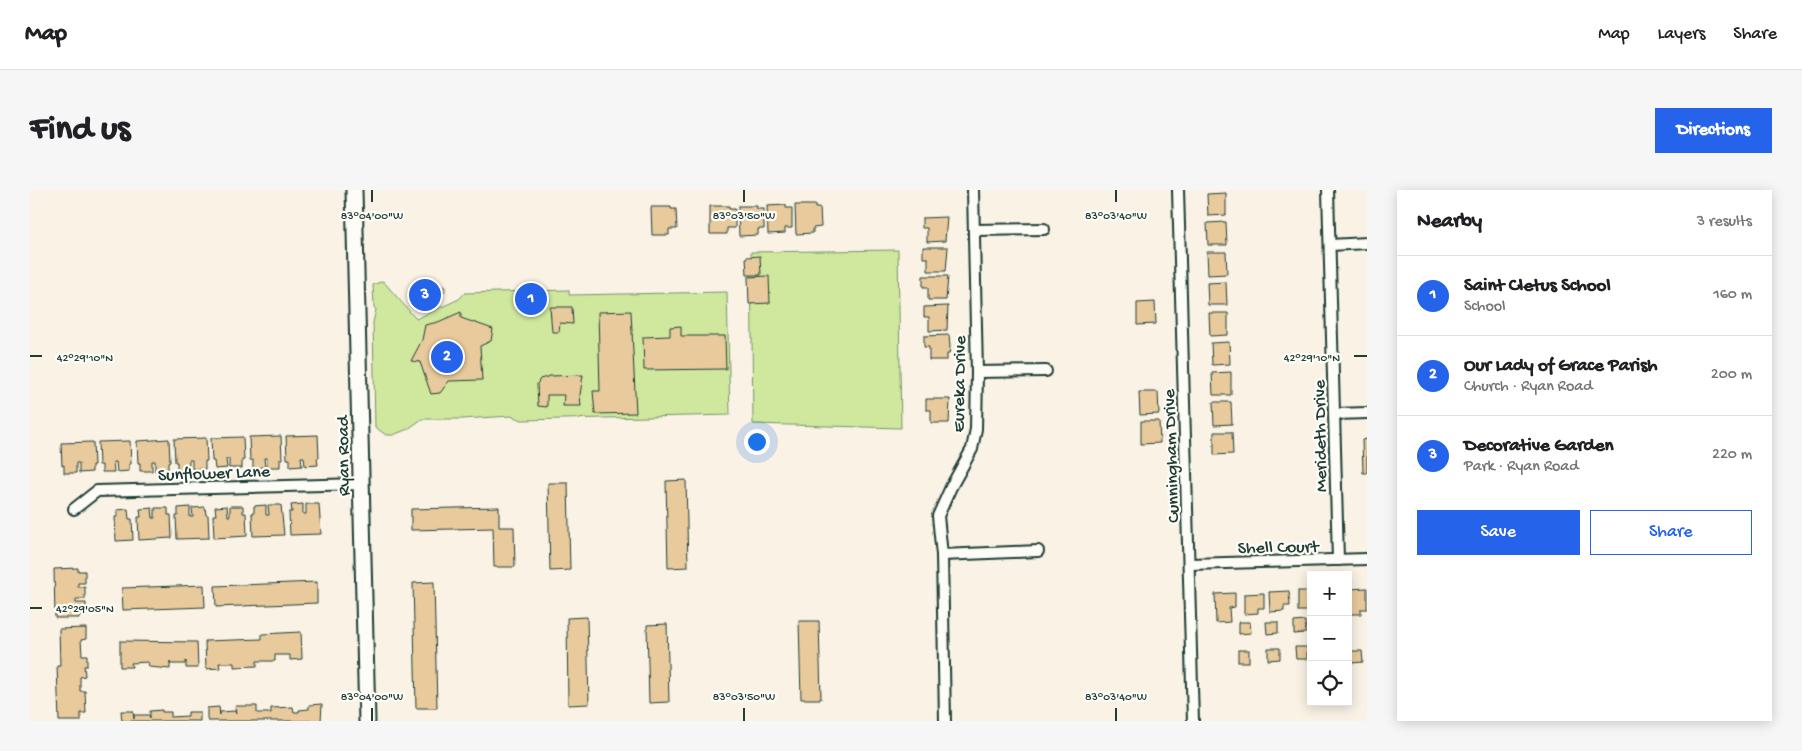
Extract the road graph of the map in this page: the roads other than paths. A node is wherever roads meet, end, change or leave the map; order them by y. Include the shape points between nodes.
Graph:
1 (354, 190) edge
2 (973, 190) edge
3 (1178, 190) edge
4 (1328, 190) edge
5 (1044, 229) dead end
6 (974, 230) junction
7 (1367, 244) edge
8 (1330, 245) junction
9 (1046, 371) dead end
10 (977, 372) junction
11 (1367, 413) edge
12 (1335, 414) junction
13 (361, 484) junction
14 (74, 509) dead end
15 (1038, 551) dead end
16 (942, 555) junction
17 (1367, 559) edge
18 (1338, 560) junction
19 (1190, 564) junction
20 (367, 721) edge
21 (944, 721) edge
22 (1193, 721) edge

1 - 13 main road, Ryan Road
2 - 6 street, Eureka Drive
3 - 19 street, Cunningham Drive
4 - 8 street, Merideth Drive
5 - 6 street
6 - 10 street, Eureka Drive
7 - 8 street
8 - 12 street, Merideth Drive
9 - 10 street
10 - 16 street, Eureka Drive via 976,429 972,449 938,516
11 - 12 street
12 - 18 street, Merideth Drive
13 - 14 street, Sunflower Lane via 96,491
13 - 20 main road, Ryan Road
15 - 16 street
16 - 21 street, Eureka Drive
17 - 18 street, Shell Court
18 - 19 street, Shell Court
19 - 22 street, Cunningham Drive

